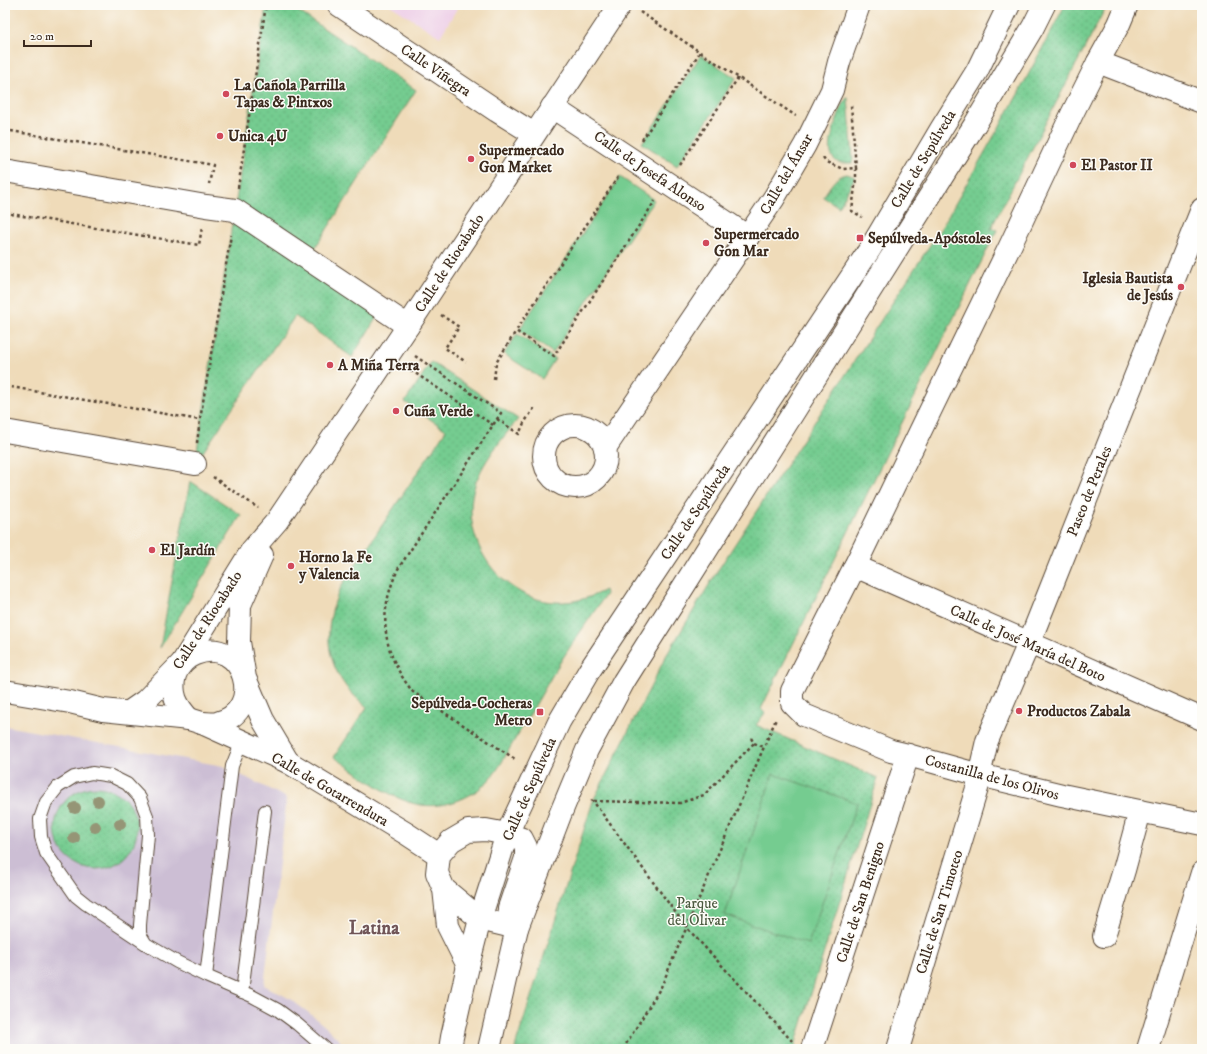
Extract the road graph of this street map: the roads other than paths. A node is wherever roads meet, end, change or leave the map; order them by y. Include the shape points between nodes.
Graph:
1 (339, 5) edge
2 (859, 5) edge
3 (1009, 5) edge
4 (1044, 5) edge
5 (1127, 5) edge
6 (630, 8) edge
7 (1098, 62) junction
8 (1202, 102) edge
9 (552, 106) junction
10 (534, 134) junction
11 (5, 171) edge
12 (1202, 209) edge
13 (748, 237) junction
14 (408, 326) junction
15 (5, 431) edge
16 (605, 448) dead end
17 (195, 464) road end
18 (268, 515) junction
19 (855, 566) junction
20 (1029, 643) junction
21 (182, 663) junction
22 (245, 678) junction
23 (5, 691) edge
24 (129, 712) junction
25 (1202, 719) edge
26 (196, 721) junction
27 (242, 741) junction
28 (908, 755) junction
29 (288, 762) junction
30 (980, 775) junction
31 (265, 811) dead end
32 (1140, 811) junction
33 (1202, 824) edge
34 (507, 834) junction
35 (439, 855) junction
36 (1202, 873) edge
37 (444, 889) junction
38 (480, 918) junction
39 (517, 928) junction
40 (1104, 936) dead end
41 (146, 944) junction
42 (468, 966) junction
43 (206, 976) junction
44 (242, 992) junction
45 (803, 1046) edge
46 (326, 1049) edge
47 (450, 1049) edge
48 (489, 1049) edge
49 (898, 1049) edge
50 (1148, 1049) edge

1 - 10 street, Calle Viñegra
2 - 13 street, Calle del Ánsar via 832,90 805,145
3 - 34 street, Calle de Sepúlveda via 977,71 870,249 589,671 559,722
4 - 39 street, Calle de Sepúlveda via 974,126 624,681 587,750
5 - 7 street
6 - 9 street, Calle de Riocabado
7 - 8 street
7 - 19 street
9 - 10 street, Calle de Riocabado
9 - 13 street, Calle de Josefa Alonso
10 - 14 street, Calle de Riocabado
11 - 14 street via 235,210
12 - 20 street, Paseo de Perales
13 - 16 street, Calle del Ánsar
14 - 18 street, Calle de Riocabado
15 - 17 street
18 - 21 street, Calle de Riocabado via 252,550
18 - 22 street, Calle de Riocabado via 240,605 239,642
19 - 20 street, Calle de José María del Boto
19 - 28 street, Costanilla de los Olivos via 792,691 792,703 804,715 891,751
20 - 25 street, Calle de José María del Boto
20 - 30 street, Paseo de Perales via 987,741
21 - 22 street via 190,656 212,650 233,659
21 - 24 street, Calle de Riocabado via 145,701
21 - 26 street via 173,686 175,698 180,709
22 - 26 street via 246,693 241,707 230,718 216,723
22 - 29 street, Calle de Riocabado via 263,720
23 - 24 street, Calle de Gotarrendura via 103,710
24 - 26 street, Calle de Gotarrendura
26 - 27 street, Calle de Gotarrendura
27 - 29 street, Calle de Gotarrendura
27 - 43 lane via 232,766
28 - 30 street, Costanilla de los Olivos
28 - 45 street, Calle de San Benigno
29 - 35 street, Calle de Gotarrendura
30 - 32 street, Costanilla de los Olivos via 1062,796
30 - 49 street, Calle de San Timoteo
31 - 44 lane
32 - 33 street, Costanilla de los Olivos
32 - 40 street
34 - 35 street via 486,830 468,831 451,841
34 - 38 street, Calle de Sepúlveda
34 - 39 street via 522,839 526,847 526,858 509,908
35 - 37 street via 437,873
36 - 50 street
37 - 38 street
37 - 42 street via 448,926
38 - 39 street
38 - 42 street, Calle de Sepúlveda
39 - 48 street, Calle de Sepúlveda
41 - 41 lane via 140,934 140,925 148,835 147,816 140,798 127,784 111,776 92,773 74,777 58,787 46,802 40,820 41,837 46,853 76,896
41 - 43 lane
42 - 47 street, Calle de Sepúlveda
43 - 44 lane
44 - 46 lane via 278,1010

